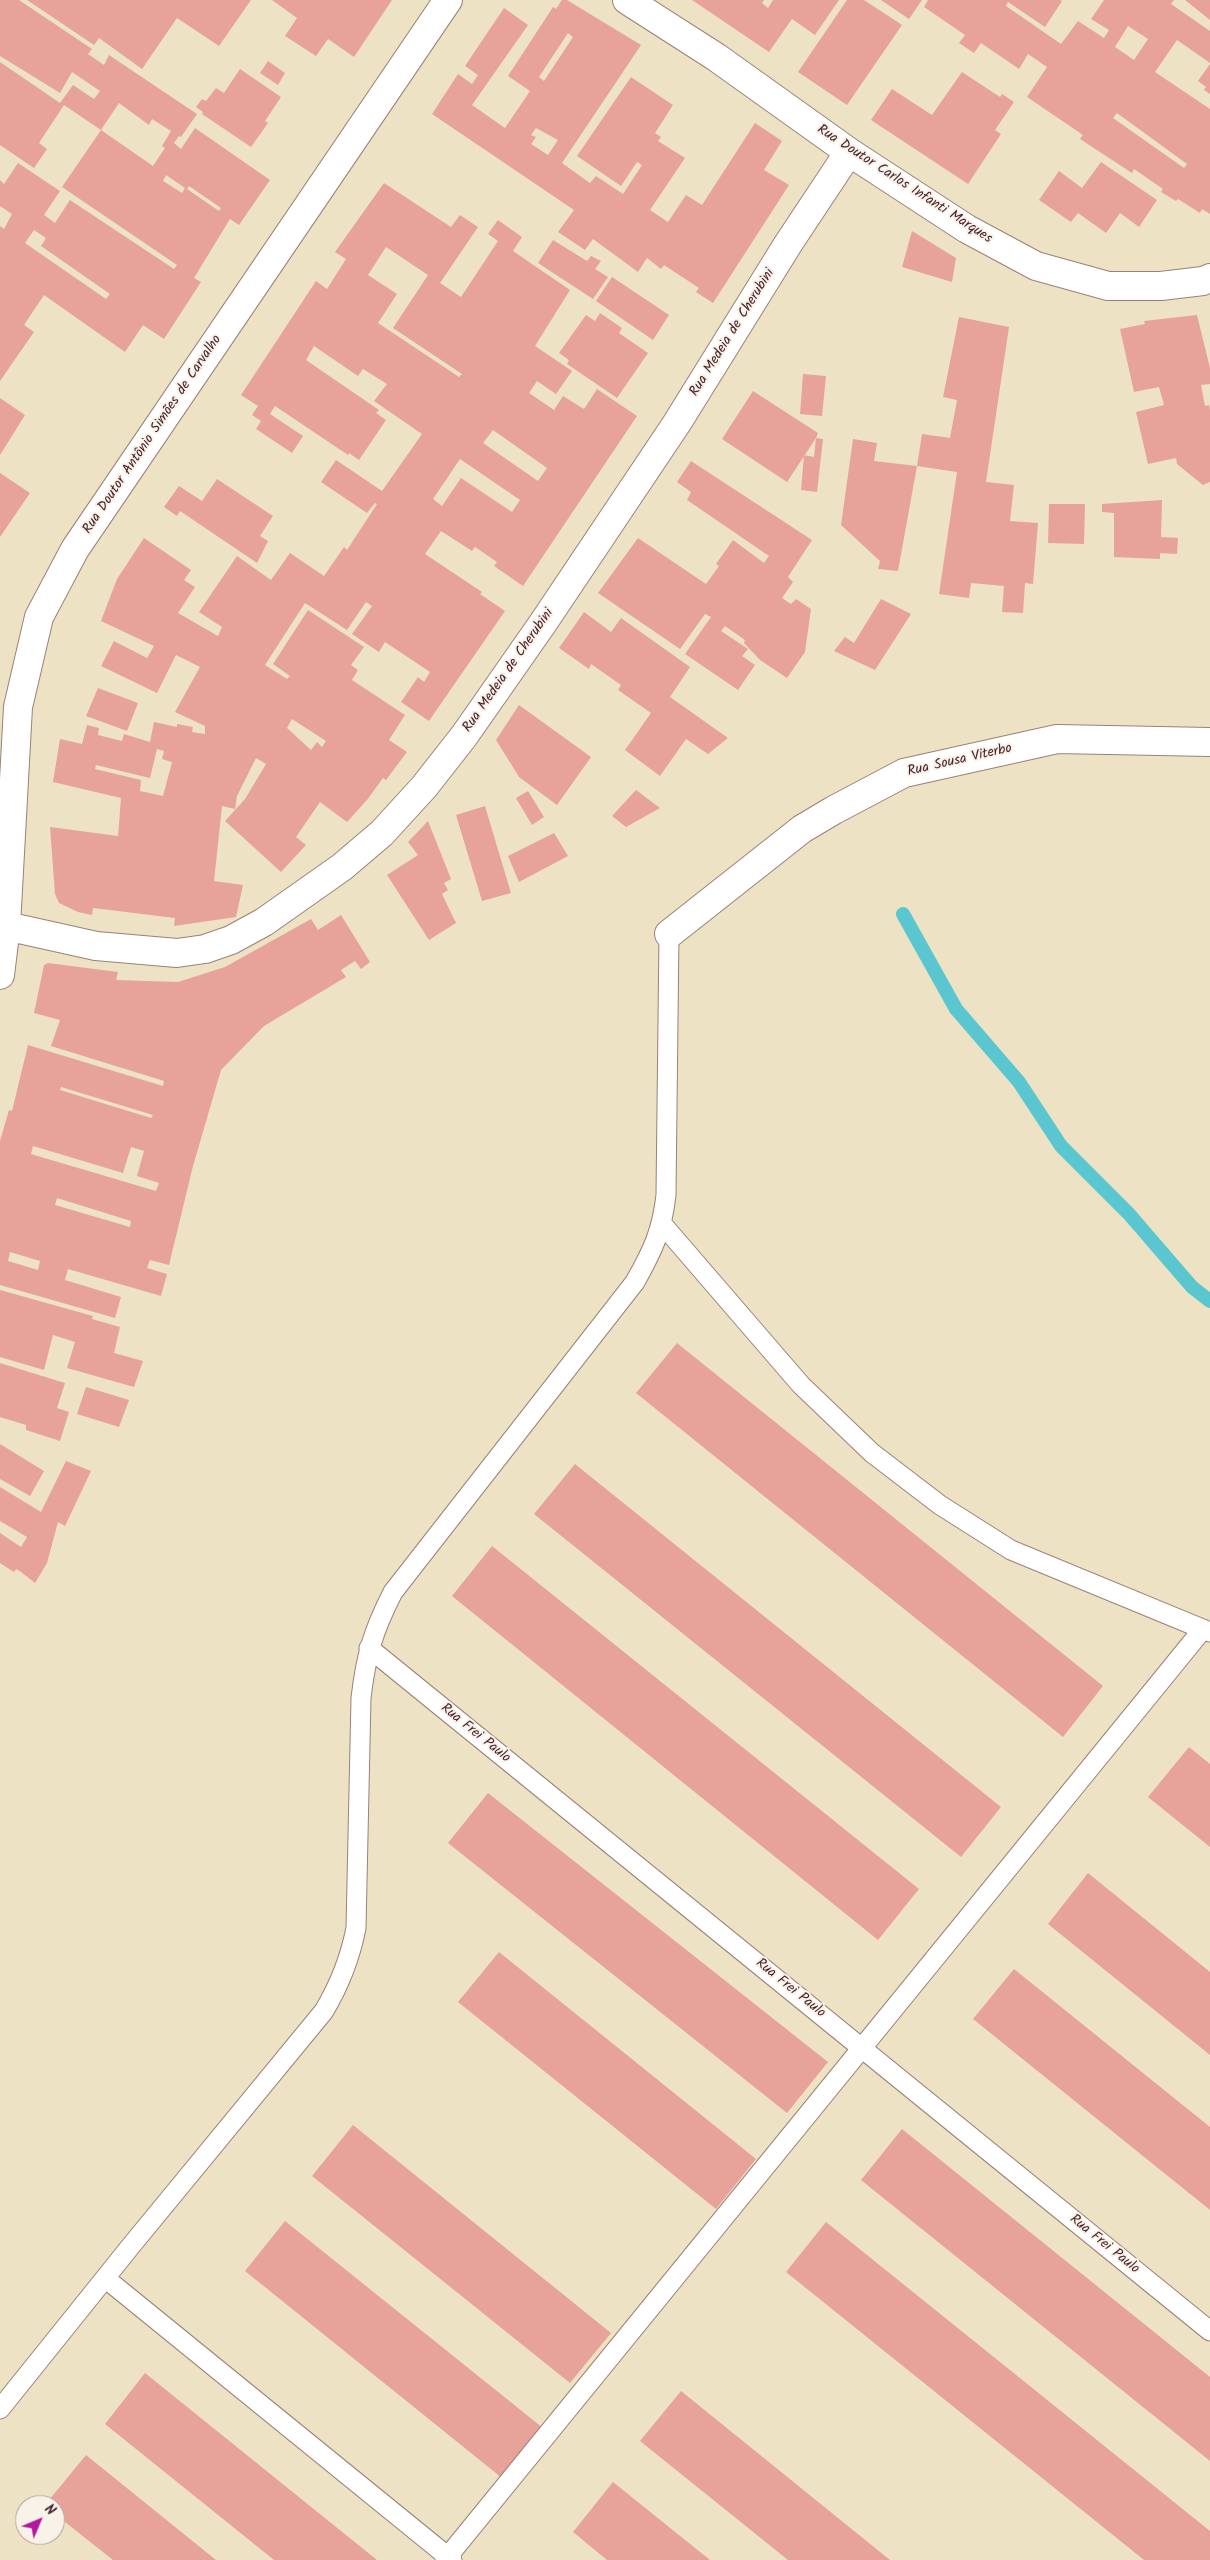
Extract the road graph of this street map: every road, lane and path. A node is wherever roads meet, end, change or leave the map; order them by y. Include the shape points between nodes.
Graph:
1 (448, 0) edge
2 (627, 0) edge
3 (849, 152) junction
4 (1210, 278) edge
5 (1210, 742) edge
6 (8, 747) edge
7 (6, 926) junction
8 (669, 934) joint
9 (0, 974) edge
10 (663, 1225) junction
11 (1207, 1631) edge
12 (369, 1648) junction
13 (863, 2048) junction
14 (105, 2278) junction
15 (1210, 2331) edge
16 (0, 2409) edge
17 (448, 2559) edge

1 - 6 street, Rua Doutor Antônio Simões de Carvalho via 76,549 39,617
2 - 3 street, Rua Doutor Carlos Infanti Marques via 716,57
3 - 4 street, Rua Doutor Carlos Infanti Marques via 967,229 1036,266 1108,286 1160,286
3 - 7 street, Rua Medeia de Cherubini via 677,423 543,623 464,736 382,834 342,867 264,922 231,940 205,949 177,953 96,946
5 - 8 street, Rua Sousa Viterbo via 1057,739 904,773 802,829
6 - 7 street, Rua Doutor Antônio Simões de Carvalho
7 - 9 street, Rua Doutor Antônio Simões de Carvalho
8 - 10 lane
10 - 11 lane via 801,1385 872,1453 933,1499 1011,1550
10 - 12 lane via 635,1282 393,1592
11 - 13 lane
12 - 13 lane, Rua Frei Paulo
12 - 14 lane via 361,1698 356,1928 351,1957 341,1982 324,2011
13 - 15 lane, Rua Frei Paulo
13 - 17 lane
14 - 16 lane
14 - 17 lane

